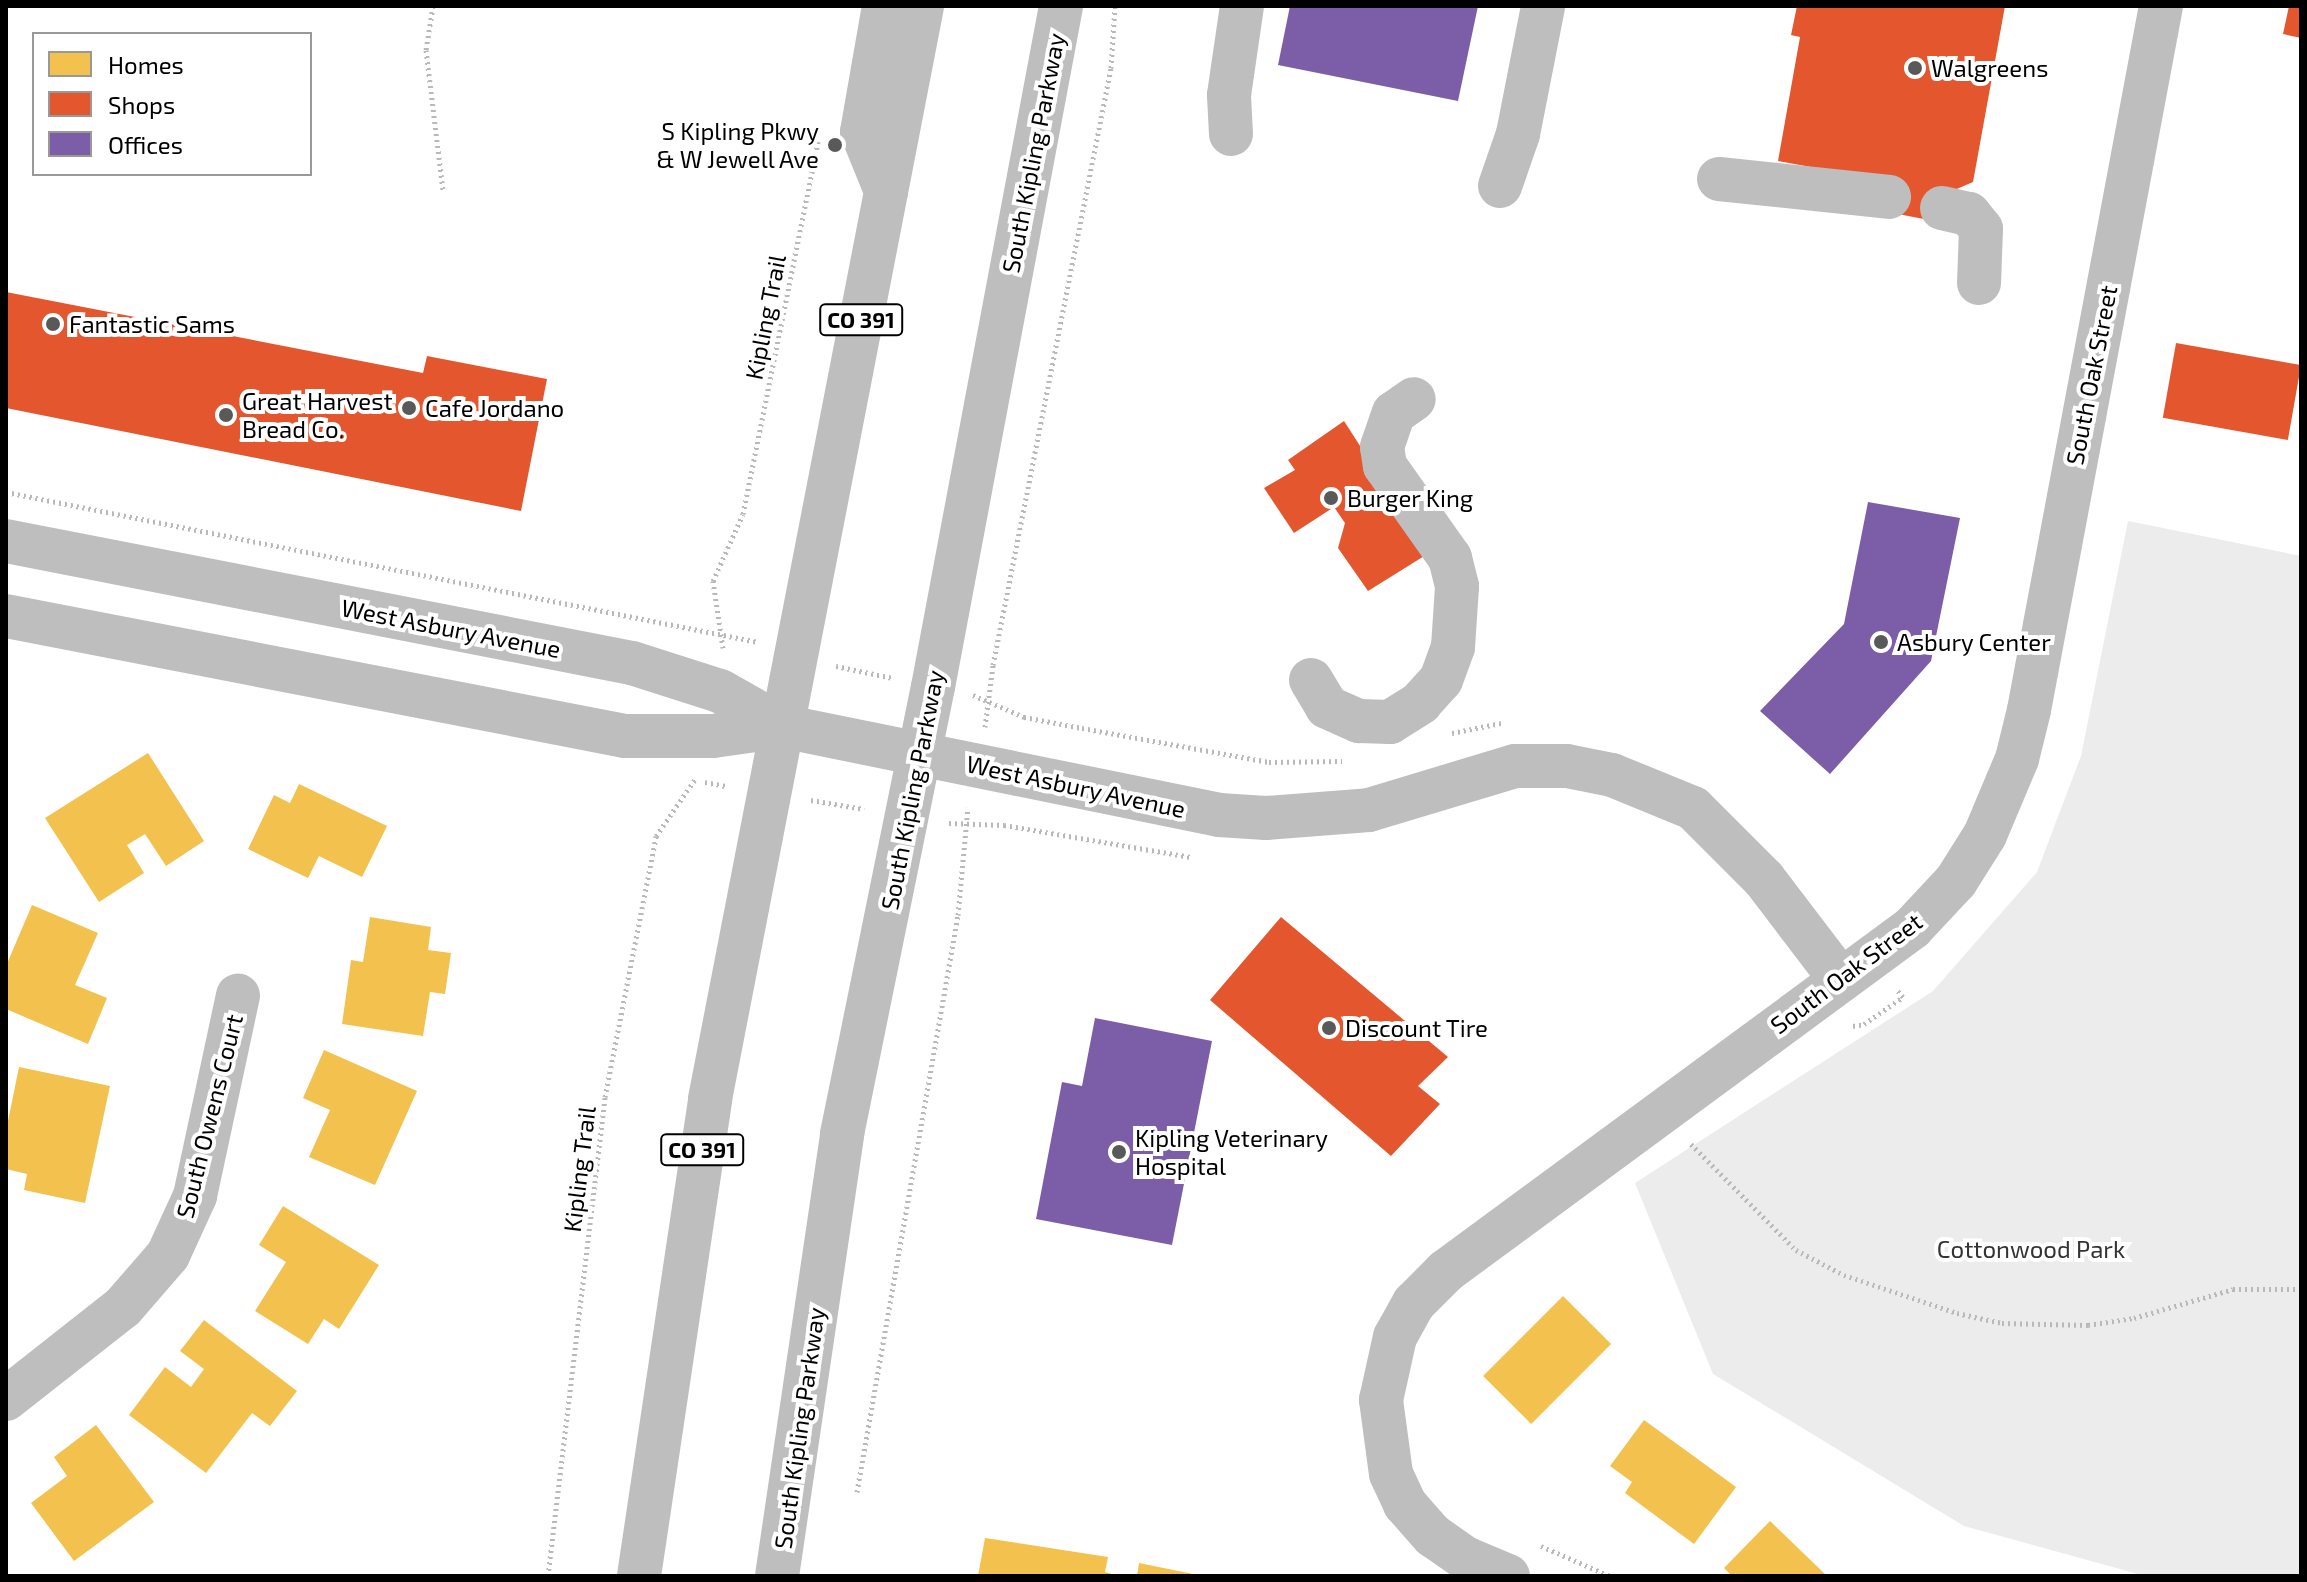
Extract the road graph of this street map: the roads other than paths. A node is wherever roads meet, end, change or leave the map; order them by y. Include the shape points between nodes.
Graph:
1 (884, 6) edge
2 (922, 6) edge
3 (1061, 6) edge
4 (1077, 6) edge
5 (1242, 6) edge
6 (1543, 6) edge
7 (2161, 6) edge
8 (1231, 134) dead end
9 (1719, 179) dead end
10 (1500, 186) dead end
11 (886, 191) junction
12 (1889, 197) dead end
13 (1942, 208) dead end
14 (1022, 212) junction
15 (1979, 283) dead end
16 (1414, 399) dead end
17 (6, 541) edge
18 (6, 616) edge
19 (1311, 680) dead end
20 (782, 726) junction
21 (920, 753) junction
22 (1841, 980) junction
23 (238, 996) dead end
24 (6, 1399) edge
25 (1517, 1558) edge
26 (639, 1576) edge
27 (777, 1576) edge

1 - 11 street via 862,132
2 - 11 street, CO 391
3 - 14 street, South Kipling Parkway
4 - 14 street
5 - 8 street via 1229,95
6 - 10 street via 1518,134
7 - 22 street, South Oak Street via 2017,759 1985,835 1956,881 1912,928
9 - 12 street
11 - 20 street, CO 391
13 - 15 street via 1969,214 1981,229
14 - 21 street, South Kipling Parkway
16 - 19 street via 1394,413 1382,447 1385,466 1450,558 1457,586 1453,647 1441,680 1420,703 1390,722 1359,721 1327,707
17 - 20 street, West Asbury Avenue via 632,663 720,691
18 - 20 street via 625,736 713,736
20 - 21 street, West Asbury Avenue
20 - 26 street, CO 391 via 710,1099
21 - 22 street, West Asbury Avenue via 1149,802 1266,818 1369,810 1515,766 1567,766 1612,775 1693,808 1764,879
21 - 27 street, South Kipling Parkway via 842,1134
22 - 25 street, South Oak Street via 1446,1271 1414,1303 1386,1368 1383,1434 1391,1474 1405,1504 1433,1536
23 - 24 street, South Owens Court via 195,1196 168,1255 111,1317

